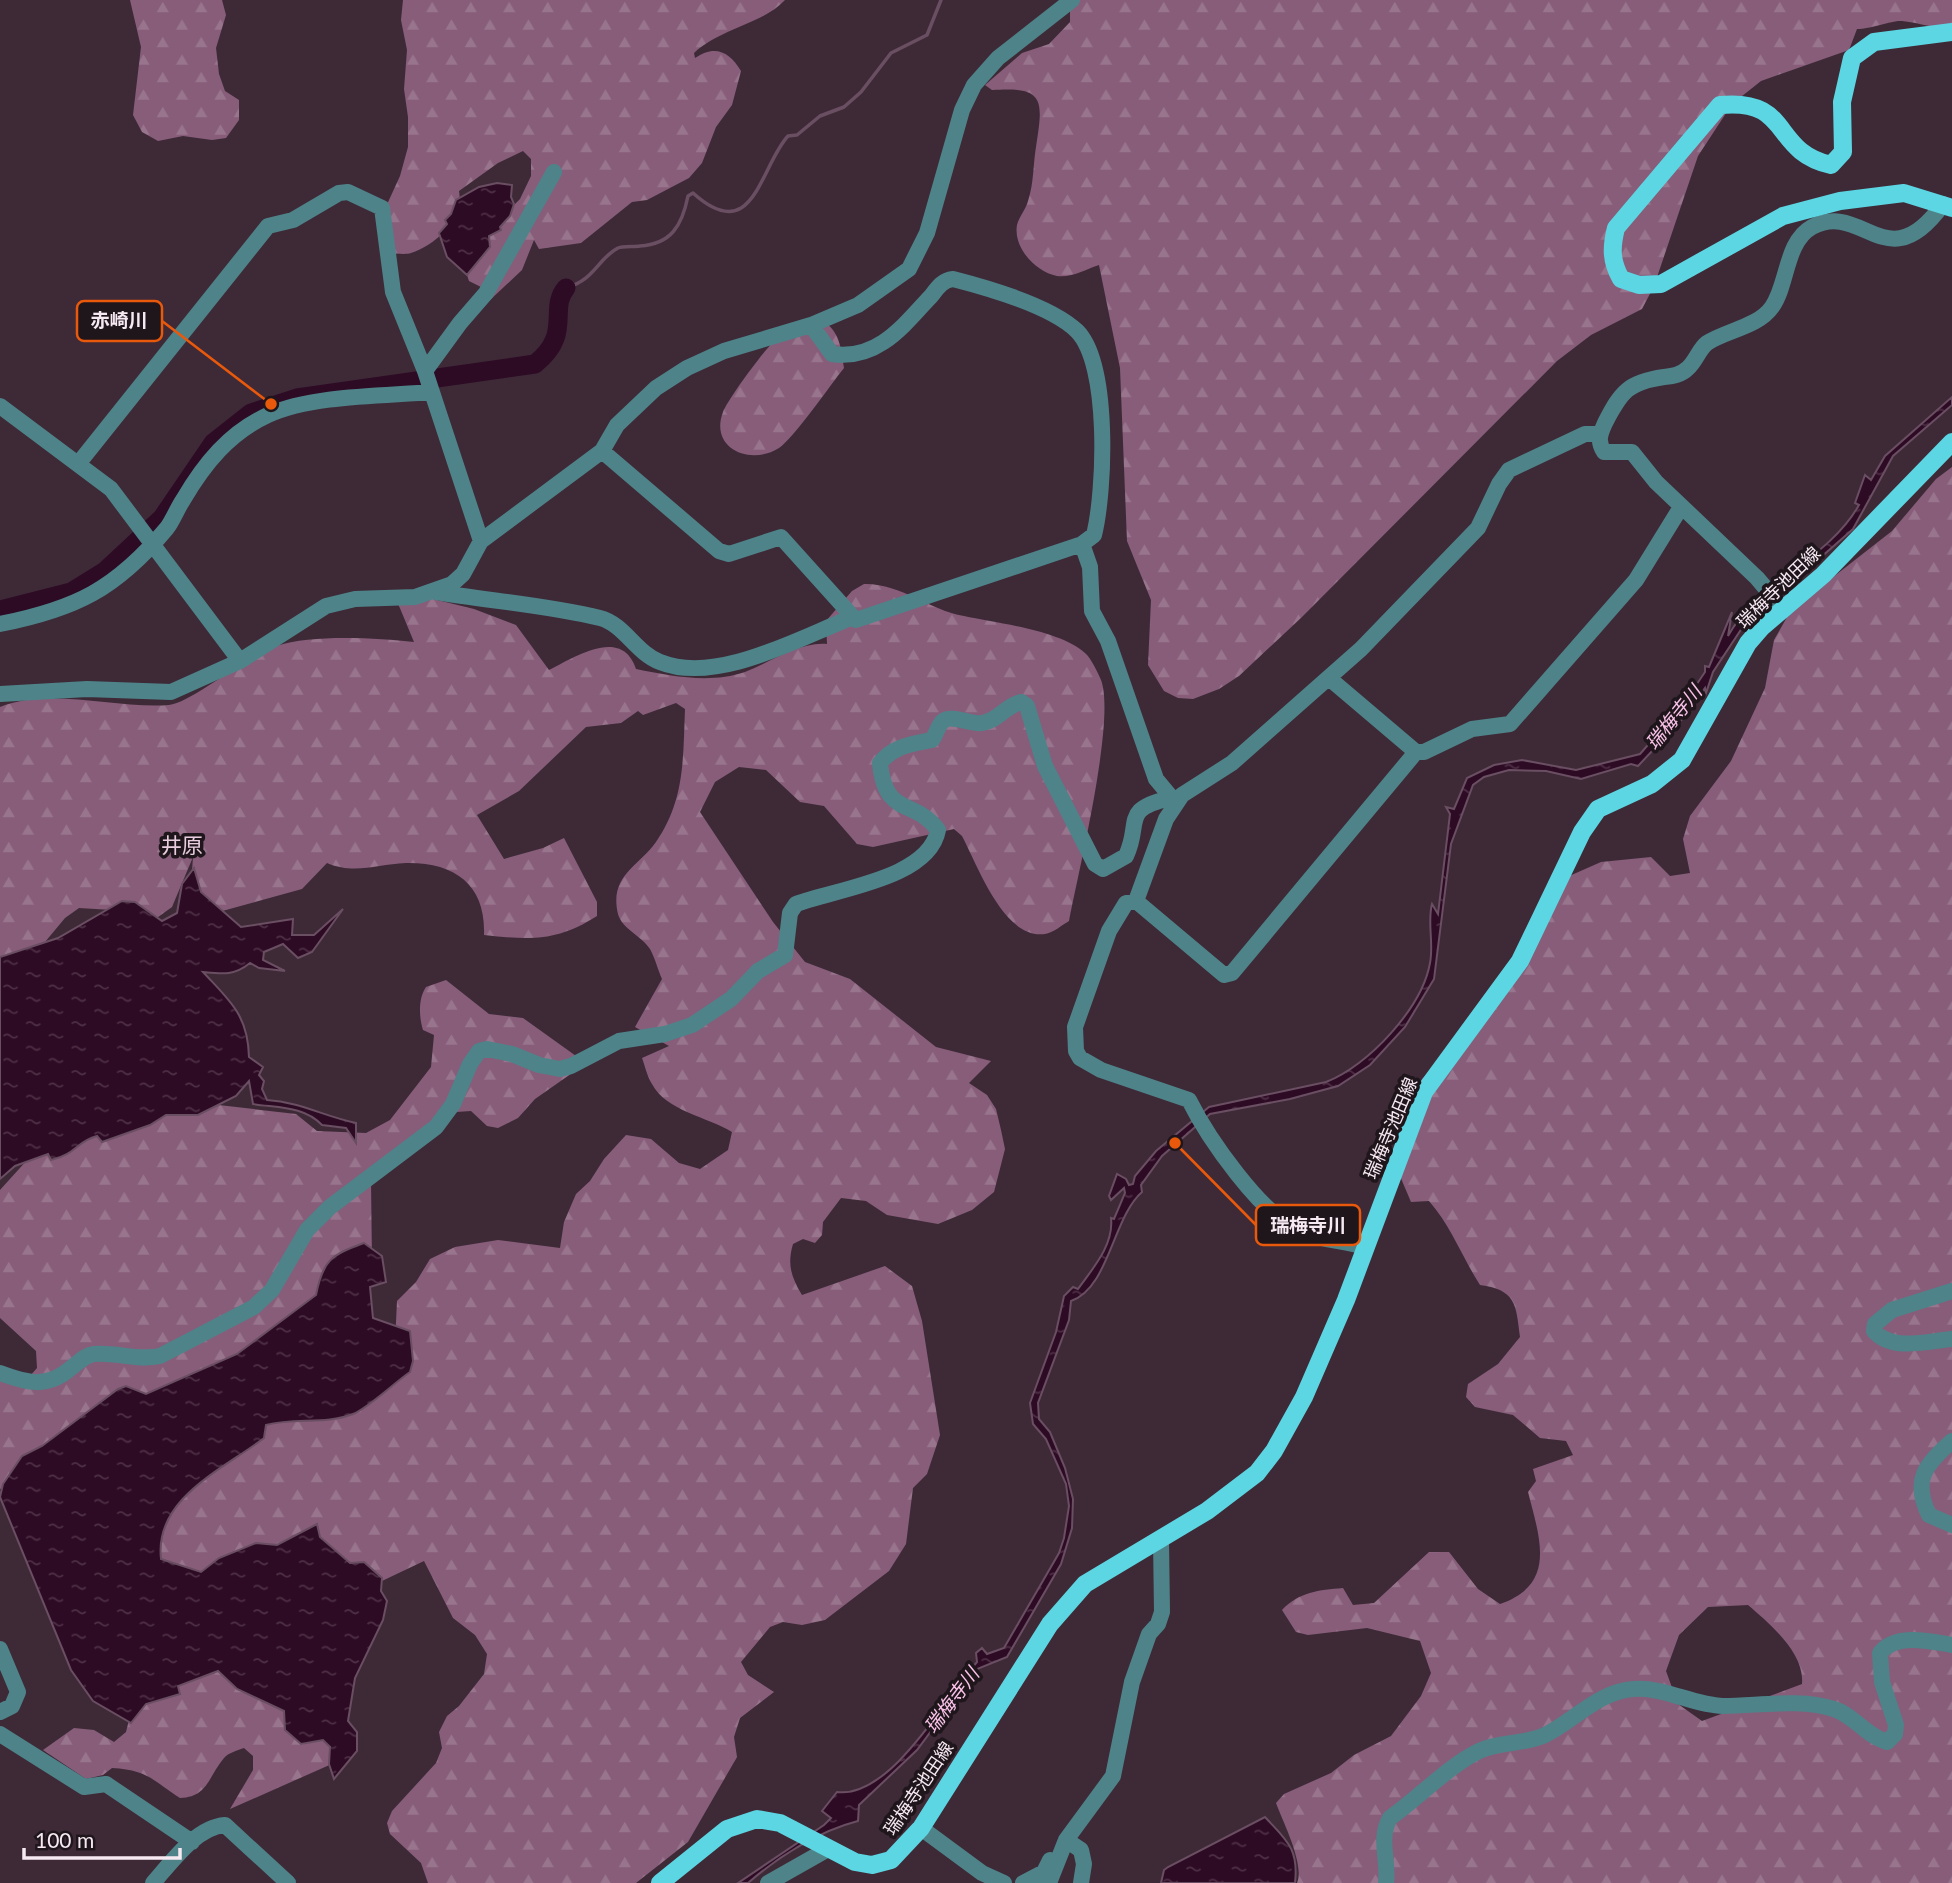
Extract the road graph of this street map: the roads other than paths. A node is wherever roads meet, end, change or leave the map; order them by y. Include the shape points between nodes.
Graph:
1 (1073, 0) edge
2 (1952, 32) edge
3 (554, 172) dead end
4 (1947, 206) edge
5 (811, 326) junction
6 (425, 371) junction
7 (432, 392) junction
8 (0, 406) edge
9 (1600, 433) junction
10 (1952, 442) edge
11 (602, 451) junction
12 (78, 464) junction
13 (1681, 507) junction
14 (481, 541) junction
15 (151, 544) junction
16 (1082, 544) junction
17 (436, 592) junction
18 (1784, 610) junction
19 (853, 617) junction
20 (0, 624) edge
21 (240, 661) junction
22 (1330, 679) junction
23 (0, 694) edge
24 (1416, 752) junction
25 (1173, 800) junction
26 (1136, 901) junction
27 (1364, 1247) junction
28 (1952, 1291) edge
29 (1952, 1339) edge
30 (0, 1373) edge
31 (1952, 1441) edge
32 (1952, 1525) edge
33 (1161, 1540) junction
34 (1952, 1645) edge
35 (0, 1649) edge
36 (0, 1712) edge
37 (0, 1734) edge
38 (921, 1828) junction
39 (1066, 1840) junction
40 (192, 1842) junction
41 (828, 1849) junction
42 (1057, 1864) junction
43 (153, 1883) edge
44 (288, 1883) edge
45 (660, 1883) edge
46 (768, 1883) edge
47 (1004, 1883) edge
48 (1023, 1883) edge
49 (1049, 1883) edge
50 (1081, 1883) edge
51 (1386, 1883) edge

1 - 5 street via 998,58 974,85 958,123 928,233 909,269 858,305
2 - 4 main road via 1874,42 1852,58 1842,102 1843,152 1831,166 1814,162 1792,145 1765,109 1744,103 1720,105 1616,228 1613,264 1621,279 1639,285 1661,284 1783,216 1840,201 1904,193
3 - 6 street via 486,293
4 - 9 street via 1916,234 1894,239 1840,222 1811,228 1799,242 1772,307 1761,318 1705,344 1677,375 1630,386 1613,406
5 - 11 street via 724,351 687,368 617,425
5 - 16 street via 832,354 870,351 898,332 942,283 953,279 1024,303 1070,325 1092,358 1101,408 1100,502 1094,535
6 - 7 street
6 - 12 street via 393,292 382,208 348,192 339,193 293,220 268,226
7 - 14 street
7 - 15 street via 313,404 270,414 211,457 168,527
8 - 12 street
9 - 13 street via 1604,452 1632,452
9 - 22 street via 1585,434 1510,470 1478,528
10 - 18 main road, 瑞梅寺池田線
11 - 14 street
11 - 19 street via 719,551 729,554 781,537
12 - 15 street via 111,488
13 - 18 street
13 - 24 street via 1636,580 1510,724 1472,729
14 - 17 street via 463,574
15 - 20 street via 108,584 79,603 30,620
15 - 21 street
16 - 19 street via 856,620
16 - 25 street via 1090,567 1092,611 1108,641 1156,779
17 - 19 street via 603,619 656,661 678,668 709,668 744,660
17 - 21 street via 326,606
18 - 27 main road, 瑞梅寺池田線 via 1748,643 1682,760 1652,784 1598,809 1582,832 1520,961 1424,1092
21 - 23 street via 159,694 87,690
22 - 24 street
22 - 25 street via 1232,763
24 - 26 street via 1231,974 1224,975
25 - 26 street
25 - 30 street via 1142,807 1132,824 1126,856 1103,869 1095,864 1045,766 1027,706 1021,702 1008,705 996,718 983,723 942,721 932,740 900,747 880,763 882,783 891,798 932,821 938,830 936,841 907,867 882,879 796,904 790,914 785,955 758,971 707,1017 665,1034 620,1041 560,1069 512,1054 479,1051 436,1127 330,1207 307,1230 272,1290 254,1307 160,1356 86,1356 66,1373 42,1384
26 - 27 street via 1126,903 1109,932 1075,1027 1080,1058 1101,1070 1189,1100 1206,1133 1258,1195 1298,1230
27 - 33 main road, 瑞梅寺池田線 via 1304,1397 1274,1451 1246,1484
28 - 29 street via 1892,1310 1875,1324 1874,1331 1892,1342
31 - 32 street via 1930,1463 1921,1480 1921,1499 1929,1515
33 - 38 main road, 瑞梅寺池田線 via 1085,1584 1050,1624
33 - 39 street via 1162,1612 1132,1682 1113,1776
34 - 51 street via 1897,1641 1880,1653 1882,1682 1896,1726 1887,1742 1873,1738 1835,1710 1810,1704 1718,1706 1655,1690 1615,1693 1539,1737 1478,1751 1390,1818 1384,1828
35 - 36 street via 18,1692 12,1706
37 - 40 street via 84,1787 106,1784
38 - 41 main road, 瑞梅寺池田線 via 901,1852 882,1864 855,1862
38 - 47 street via 982,1873
39 - 42 street
39 - 50 street via 1081,1850
40 - 43 street
40 - 44 street via 225,1825
41 - 45 main road, 瑞梅寺池田線 via 780,1823 757,1819 736,1824
41 - 46 street
42 - 48 street via 1050,1860 1044,1872
42 - 49 street

